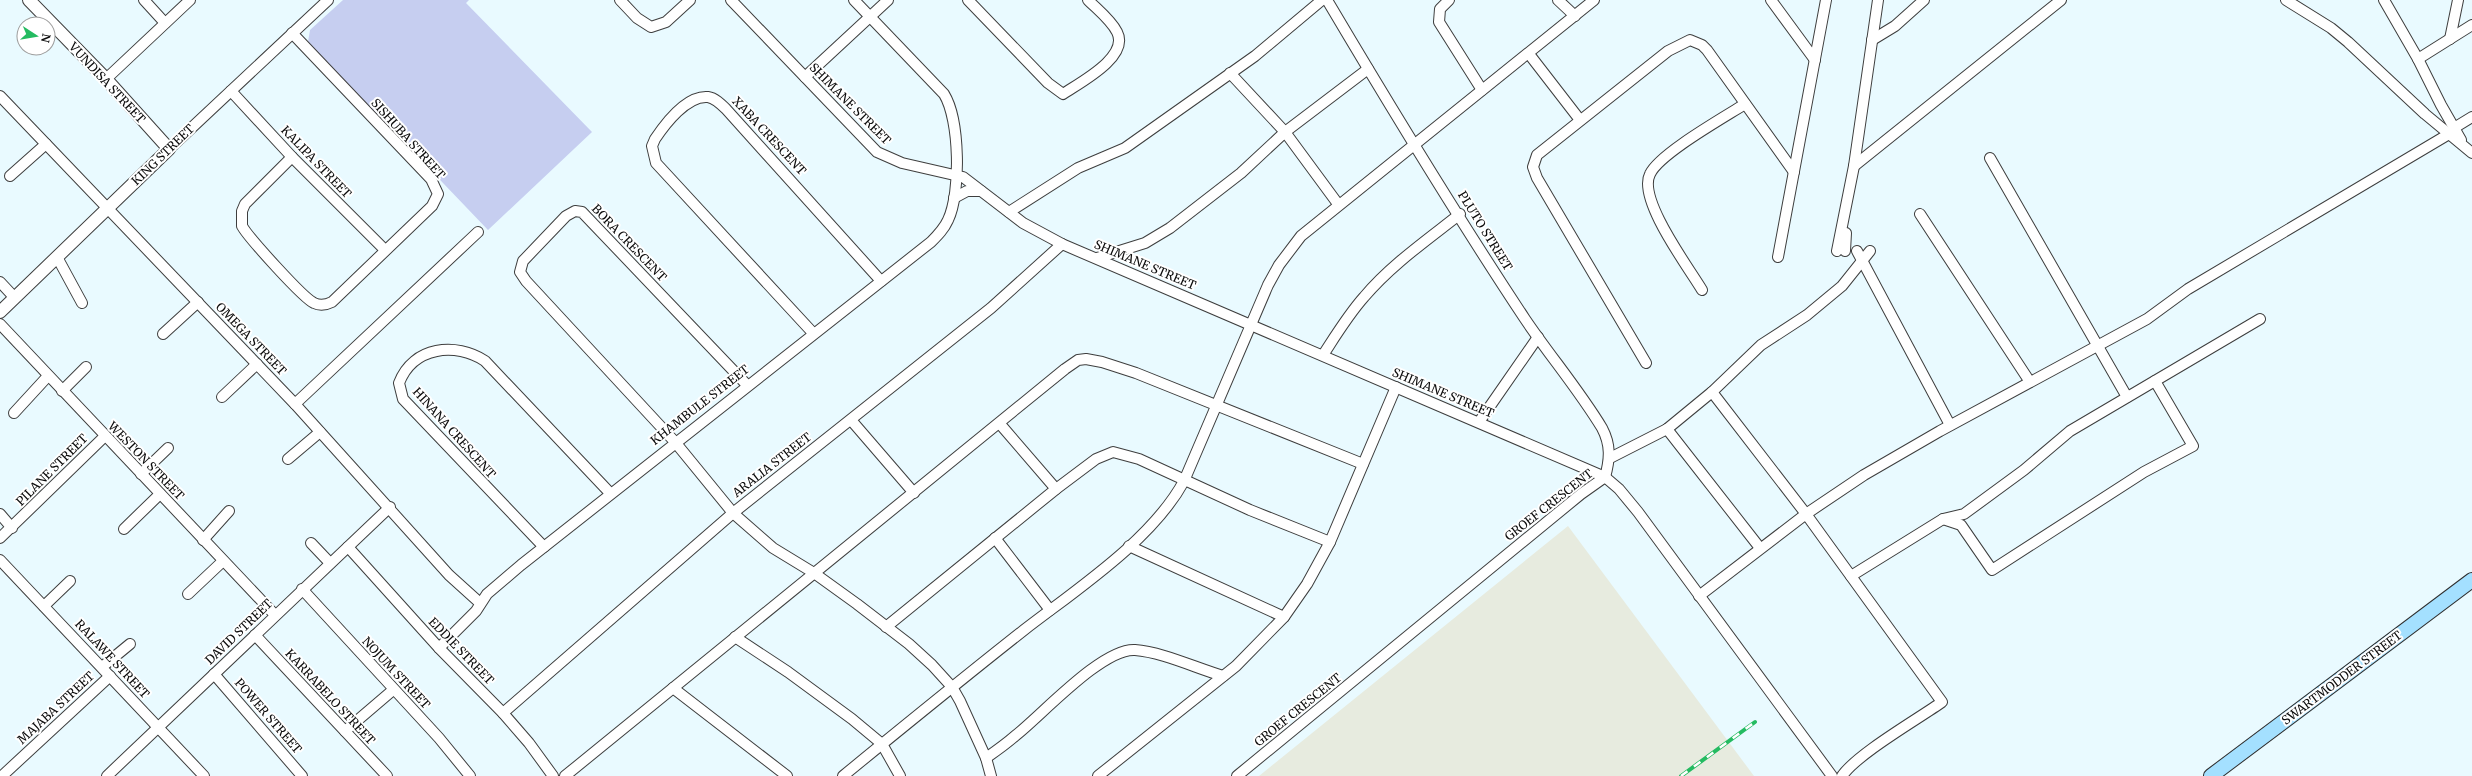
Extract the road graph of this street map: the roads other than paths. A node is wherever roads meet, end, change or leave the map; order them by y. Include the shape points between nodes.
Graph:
1 (29, 0) edge
2 (144, 0) edge
3 (190, 0) edge
4 (328, 0) edge
5 (620, 0) edge
6 (690, 0) edge
7 (730, 0) edge
8 (854, 0) edge
9 (888, 0) edge
10 (968, 0) edge
11 (1088, 0) edge
12 (1322, 0) edge
13 (1327, 0) edge
14 (1449, 0) edge
15 (1558, 0) edge
16 (1594, 0) edge
17 (1771, 0) edge
18 (1826, 0) edge
19 (1878, 0) edge
20 (1924, 0) edge
21 (2061, 0) edge
22 (2286, 0) edge
23 (2384, 0) edge
24 (2458, 0) edge
25 (1575, 16) junction
26 (869, 18) junction
27 (165, 23) junction
28 (2472, 25) edge
29 (292, 33) junction
30 (2450, 39) junction
31 (1872, 40) junction
32 (1529, 54) junction
33 (2418, 59) junction
34 (1814, 60) junction
35 (1985, 67) dead end
36 (1368, 69) junction
37 (1230, 73) junction
38 (805, 77) junction
39 (106, 79) junction
40 (1482, 90) junction
41 (231, 91) junction
42 (1, 100) edge
43 (1745, 104) junction
44 (2472, 117) edge
45 (1580, 120) junction
46 (2452, 131) junction
47 (1285, 132) junction
48 (46, 144) junction
49 (1414, 145) junction
50 (169, 149) junction
51 (2469, 150) edge
52 (292, 157) junction
53 (1990, 158) dead end
54 (1854, 166) junction
55 (1794, 172) junction
56 (955, 174) junction
57 (10, 176) dead end
58 (981, 191) junction
59 (954, 198) junction
60 (1338, 204) junction
61 (108, 208) junction
62 (1009, 212) junction
63 (1460, 214) junction
64 (1920, 214) dead end
65 (478, 232) dead end
66 (1062, 244) junction
67 (385, 250) junction
68 (1857, 251) dead end
69 (1870, 251) dead end
70 (57, 257) junction
71 (1778, 257) dead end
72 (1097, 258) junction
73 (881, 281) junction
74 (0, 282) edge
75 (1702, 290) dead end
76 (14, 297) junction
77 (198, 302) junction
78 (82, 303) dead end
79 (0, 312) edge
80 (2260, 319) dead end
81 (0, 324) edge
82 (1251, 324) junction
83 (813, 333) junction
84 (162, 334) dead end
85 (1538, 337) junction
86 (2098, 345) junction
87 (1323, 355) junction
88 (1646, 363) dead end
89 (257, 364) junction
90 (86, 367) dead end
91 (48, 376) junction
92 (2155, 381) junction
93 (2030, 382) junction
94 (747, 385) junction
95 (1396, 387) junction
96 (62, 391) junction
97 (1712, 392) junction
98 (222, 397) dead end
99 (2127, 397) junction
100 (295, 404) junction
101 (1216, 405) junction
102 (14, 413) dead end
103 (851, 420) junction
104 (1479, 422) junction
105 (1000, 424) junction
106 (1950, 425) junction
107 (1667, 428) junction
108 (320, 432) junction
109 (105, 436) junction
110 (675, 442) junction
111 (168, 448) dead end
112 (288, 458) dead end
113 (1610, 458) junction
114 (1363, 464) junction
115 (141, 474) junction
116 (1605, 477) junction
117 (1184, 481) junction
118 (1056, 489) junction
119 (610, 493) junction
120 (914, 493) junction
121 (160, 494) junction
122 (390, 507) junction
123 (229, 511) dead end
124 (733, 512) junction
125 (0, 514) edge
126 (1806, 514) junction
127 (1943, 519) junction
128 (12, 528) junction
129 (124, 529) dead end
130 (0, 538) edge
131 (995, 538) junction
132 (203, 540) junction
133 (1330, 542) junction
134 (311, 543) dead end
135 (1129, 546) junction
136 (348, 547) junction
137 (544, 547) junction
138 (1760, 548) junction
139 (0, 560) edge
140 (223, 561) junction
141 (330, 563) junction
142 (814, 573) junction
143 (1851, 576) junction
144 (2472, 580) edge
145 (70, 581) dead end
146 (302, 589) junction
147 (188, 594) dead end
148 (1699, 596) junction
149 (480, 603) junction
150 (44, 606) junction
151 (1050, 610) junction
152 (275, 615) junction
153 (1284, 617) junction
154 (886, 627) junction
155 (255, 635) junction
156 (735, 637) junction
157 (130, 644) dead end
158 (439, 648) junction
159 (102, 667) junction
160 (214, 674) junction
161 (110, 676) junction
162 (1222, 676) junction
163 (952, 687) junction
164 (673, 688) junction
165 (393, 690) junction
166 (503, 713) junction
167 (158, 726) junction
168 (345, 731) junction
169 (882, 744) junction
170 (986, 758) junction
171 (2, 776) edge
172 (107, 776) edge
173 (204, 776) edge
174 (302, 776) edge
175 (387, 776) edge
176 (470, 776) edge
177 (552, 776) edge
178 (565, 776) edge
179 (787, 776) edge
180 (843, 776) edge
181 (900, 776) edge
182 (991, 776) edge
183 (1098, 776) edge
184 (1237, 776) edge
185 (1832, 776) edge
186 (1842, 776) edge
187 (2211, 776) edge

1 - 39 street, VUNDISA STREET
2 - 27 street
3 - 27 street
4 - 29 street, KING STREET
5 - 6 street via 637,18 651,27 666,22
7 - 38 street, SHIMANE STREET
8 - 26 street, KHAMBULE STREET
9 - 26 street
10 - 11 street via 1048,83 1063,94 1107,64 1114,57 1119,44 1117,31
12 - 37 street via 1255,56
13 - 36 street, PLUTO STREET
14 - 40 street via 1440,9 1439,22
15 - 25 street
16 - 25 street
17 - 34 street
18 - 34 street
19 - 31 street
20 - 31 street via 1895,26
21 - 54 street
22 - 46 street via 2331,28
23 - 33 street
24 - 30 street
25 - 32 street
26 - 38 street
26 - 56 street, KHAMBULE STREET via 944,94 951,105 956,134
27 - 39 street
28 - 30 street
29 - 41 street, KING STREET
29 - 67 street, SISHUBA STREET via 436,186 438,194 435,202
30 - 33 street
31 - 54 street
32 - 40 street
32 - 45 street
33 - 46 street
34 - 55 street
35 - 54 street via 1852,162 1841,251
36 - 47 street
36 - 49 street, PLUTO STREET
37 - 47 street
37 - 62 street via 1125,148 1078,168
38 - 56 street, SHIMANE STREET via 877,152 902,163
39 - 50 street, VUNDISA STREET
40 - 49 street
41 - 50 street, KING STREET
41 - 52 street, KALIPA STREET
42 - 48 street, OMEGA STREET
43 - 45 street via 1702,44 1690,40 1668,51
43 - 55 street
43 - 75 street via 1660,160 1648,179 1649,196 1658,216
44 - 46 street
45 - 88 street via 1537,155 1533,162 1534,171
46 - 51 street
46 - 86 street via 2188,289 2147,319
47 - 60 street
47 - 72 street via 1241,173 1170,228 1145,243
48 - 57 street
48 - 61 street, OMEGA STREET
49 - 60 street
49 - 63 street, PLUTO STREET
50 - 61 street, KING STREET
52 - 67 street, KALIPA STREET
52 - 67 street, SISHUBA STREET via 245,204 242,211 242,226 279,269 318,305 332,302
53 - 86 street
55 - 71 street
56 - 58 street, SHIMANE STREET
56 - 59 street, KHAMBULE STREET
58 - 59 street via 967,191
58 - 62 street, SHIMANE STREET
59 - 73 street, KHAMBULE STREET via 949,219 939,234
60 - 82 street via 1300,236 1289,249 1279,264
61 - 70 street, KING STREET
61 - 77 street, OMEGA STREET
62 - 66 street, SHIMANE STREET via 1038,232
63 - 85 street, PLUTO STREET
63 - 87 street via 1402,260 1365,296 1344,321
64 - 93 street
65 - 100 street
66 - 72 street, SHIMANE STREET
66 - 103 street, ARALIA STREET via 991,308
68 - 106 street
69 - 97 street via 1842,286 1807,315 1760,345
70 - 76 street, KING STREET
70 - 78 street
72 - 82 street, SHIMANE STREET
73 - 83 street, KHAMBULE STREET
73 - 83 street, XABA CRESCENT via 726,109 713,98 706,97 688,103 655,139 652,146 656,163
74 - 76 street
76 - 79 street, KING STREET
77 - 84 street
77 - 89 street, OMEGA STREET
80 - 92 street
81 - 91 street, WESTON STREET
82 - 87 street, SHIMANE STREET
82 - 101 street
83 - 94 street, KHAMBULE STREET
85 - 104 street
85 - 113 street, PLUTO STREET via 1602,428 1607,437
86 - 93 street
86 - 99 street
87 - 95 street, SHIMANE STREET
89 - 98 street
89 - 100 street, OMEGA STREET
90 - 96 street
91 - 96 street, WESTON STREET
91 - 102 street
92 - 99 street
92 - 127 street via 2193,446 2144,472 1992,570 1960,525
93 - 106 street
94 - 110 street, KHAMBULE STREET
94 - 110 street, BORA CRESCENT via 587,215 578,211 566,216 523,261 521,274
95 - 104 street, SHIMANE STREET
95 - 114 street
96 - 109 street, WESTON STREET
97 - 107 street
97 - 126 street
99 - 127 street via 2070,431 2024,470 1964,514
100 - 108 street, OMEGA STREET
101 - 105 street via 1136,373 1086,358 1065,368
101 - 114 street
101 - 117 street
103 - 120 street
103 - 124 street, ARALIA STREET
104 - 116 street, SHIMANE STREET
105 - 118 street
105 - 120 street
106 - 126 street via 1864,475
107 - 113 street
107 - 138 street
108 - 112 street
108 - 122 street, OMEGA STREET
109 - 115 street, WESTON STREET
109 - 128 street, PILANE STREET
110 - 119 street, KHAMBULE STREET
110 - 124 street
111 - 115 street
113 - 116 street, PLUTO STREET
114 - 133 street
115 - 121 street, WESTON STREET
116 - 148 street, GROEF CRESCENT via 1626,497
116 - 184 street, GROEF CRESCENT
117 - 118 street via 1139,459 1113,452 1096,459
117 - 133 street
117 - 135 street via 1166,508
118 - 131 street
119 - 137 street, KHAMBULE STREET
119 - 137 street, HINANA CRESCENT via 485,361 468,352 444,349 433,351 416,361 403,374 399,384 403,399
120 - 142 street
121 - 129 street
121 - 132 street, WESTON STREET
122 - 136 street, DAVID STREET
122 - 149 street, OMEGA STREET via 450,575
123 - 132 street
124 - 142 street via 773,548
124 - 166 street, ARALIA STREET
125 - 128 street
126 - 138 street
126 - 143 street
127 - 143 street
128 - 130 street, PILANE STREET
131 - 151 street
131 - 154 street
132 - 140 street, WESTON STREET
133 - 153 street via 1307,584
134 - 141 street
135 - 151 street
135 - 153 street
136 - 141 street, DAVID STREET
136 - 158 street, EDDIE STREET
137 - 149 street, KHAMBULE STREET
138 - 148 street
139 - 150 street, RALAWE STREET
140 - 147 street
140 - 152 street, WESTON STREET
141 - 146 street, DAVID STREET
142 - 154 street
142 - 156 street
143 - 186 street via 1942,702 1876,747 1847,769
144 - 187 main road, SWARTMODDER STREET
145 - 150 street
146 - 152 street, DAVID STREET
146 - 165 street, NOJUM STREET
148 - 185 street, GROEF CRESCENT
149 - 158 street, KHAMBULE STREET via 476,611
150 - 159 street, RALAWE STREET
151 - 163 street
152 - 155 street, DAVID STREET
153 - 162 street via 1260,643
154 - 163 street via 926,660
155 - 160 street, DAVID STREET
155 - 168 street, KARRABELO STREET
156 - 164 street
156 - 169 street via 827,700
157 - 159 street
158 - 166 street, EDDIE STREET
159 - 161 street, RALAWE STREET
160 - 167 street, DAVID STREET
160 - 174 street, POWER STREET
161 - 167 street, RALAWE STREET
161 - 171 street, MAJABA STREET
162 - 170 street via 1150,653 1125,651 1114,655 1087,674
162 - 183 street
163 - 169 street
163 - 170 street
164 - 178 street
164 - 179 street
165 - 168 street
165 - 176 street, NOJUM STREET via 439,738
166 - 177 street, EDDIE STREET via 529,743
167 - 172 street, DAVID STREET
167 - 173 street, RALAWE STREET
168 - 175 street, KARRABELO STREET
169 - 180 street
169 - 181 street
170 - 182 street

